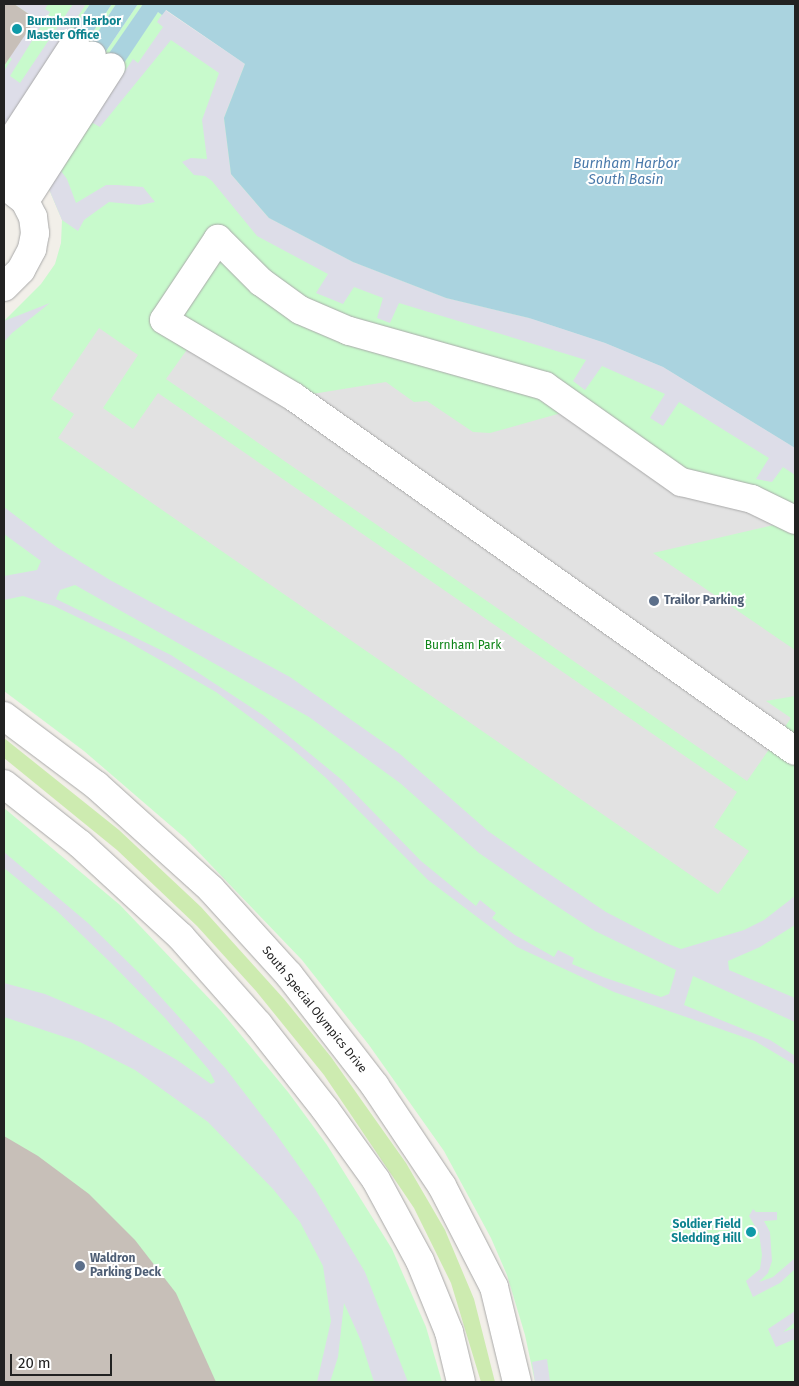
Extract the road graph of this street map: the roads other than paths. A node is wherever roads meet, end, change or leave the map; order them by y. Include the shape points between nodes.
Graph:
1 (4, 152) edge
2 (12, 191) edge
3 (4, 287) edge
4 (795, 520) edge
5 (4, 716) edge
6 (795, 751) edge
7 (4, 784) edge
8 (461, 1382) edge
9 (518, 1382) edge

1 - 2 street via 93,55
2 - 3 street via 33,217 32,249 21,270
4 - 6 street via 752,499 681,482 545,386 349,331 300,310 261,282 218,239 164,320 294,397
5 - 9 street, South Special Olympics Drive via 96,785 211,889 289,974 370,1078 442,1186 494,1287
7 - 8 street via 80,844 180,937 258,1024 325,1109 376,1180 420,1261 448,1332

